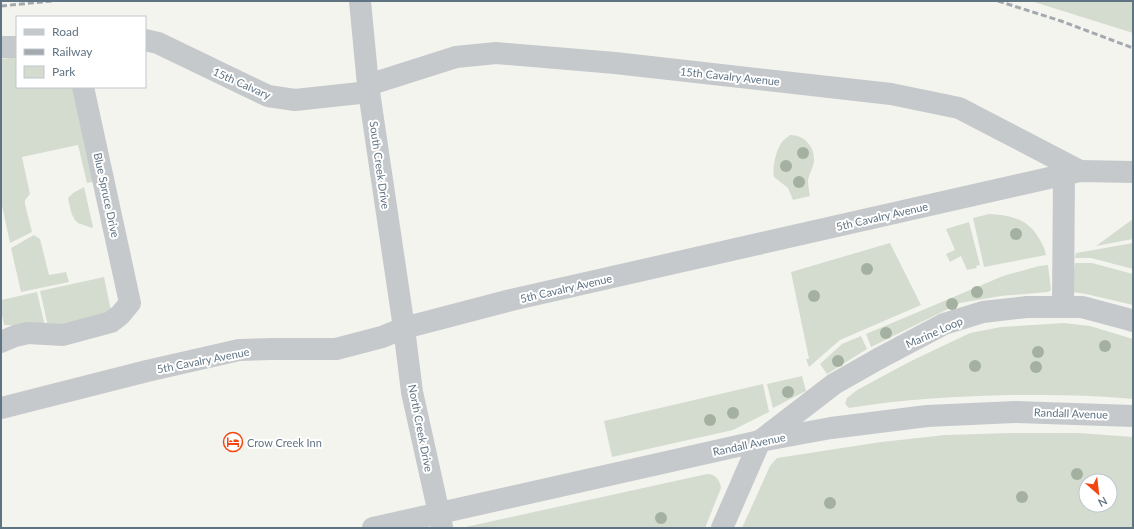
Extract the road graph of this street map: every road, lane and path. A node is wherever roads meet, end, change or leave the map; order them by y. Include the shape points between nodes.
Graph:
1 (360, 1) edge
2 (146, 40) edge
3 (1, 47) edge
4 (16, 47) edge
5 (83, 88) edge
6 (369, 88) junction
7 (1133, 172) edge
8 (1072, 173) junction
9 (1063, 307) junction
10 (1133, 321) edge
11 (404, 328) junction
12 (1, 342) edge
13 (1, 408) edge
14 (1133, 416) edge
15 (760, 441) junction
16 (440, 521) edge
17 (373, 528) edge
18 (722, 528) edge

1 - 6 street, South Creek Drive
2 - 6 street, 15th Calvary via 158,43 268,96 295,100
3 - 4 street
5 - 12 street, Blue Spruce Drive via 130,303 110,322 63,335 28,333
6 - 8 street, 15th Cavalry Avenue via 456,57 496,53 891,94 958,108
6 - 11 street, South Creek Drive
7 - 8 street, 5th Cavalry Avenue
8 - 9 street
8 - 11 street, 5th Cavalry Avenue via 511,300
9 - 10 street, Marine Loop via 1082,307
9 - 15 street, Marine Loop via 1027,307 982,312 944,324 834,384
11 - 13 street, 5th Cavalry Avenue via 382,337 336,349 239,350
11 - 16 street, North Creek Drive via 412,392
14 - 15 street, Randall Avenue via 1015,412 927,416 831,428
15 - 16 street, Randall Avenue
15 - 18 street
16 - 17 street, Randall Avenue

